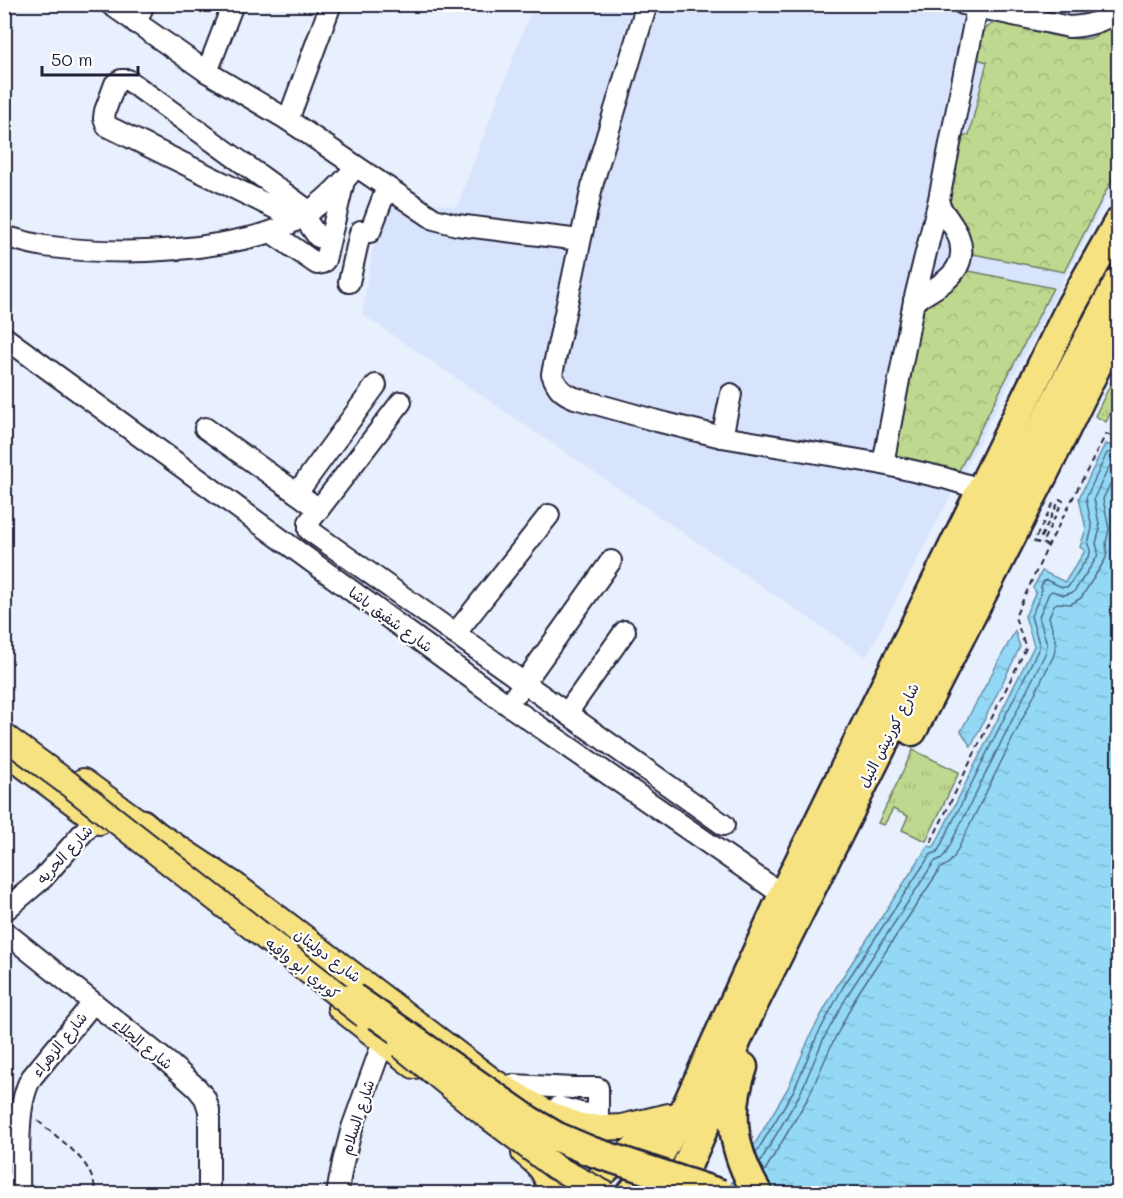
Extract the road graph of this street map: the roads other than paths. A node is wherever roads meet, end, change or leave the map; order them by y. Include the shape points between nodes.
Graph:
1 (110, 4) edge
2 (233, 4) edge
3 (331, 4) edge
4 (646, 4) edge
5 (970, 6) edge
6 (1119, 11) edge
7 (140, 14) edge
8 (207, 72) junction
9 (288, 120) junction
10 (350, 174) junction
11 (387, 187) junction
12 (938, 204) junction
13 (303, 215) junction
14 (334, 222) junction
15 (1119, 223) edge
16 (271, 232) junction
17 (4, 237) edge
18 (318, 237) junction
19 (580, 240) junction
20 (301, 254) junction
21 (349, 282) dead end
22 (1119, 283) edge
23 (914, 301) junction
24 (1071, 306) junction
25 (1108, 316) edge
26 (4, 337) edge
27 (1043, 364) junction
28 (1067, 379) junction
29 (376, 386) dead end
30 (731, 394) dead end
31 (401, 402) dead end
32 (205, 428) dead end
33 (722, 437) junction
34 (883, 464) junction
35 (981, 489) junction
36 (297, 493) junction
37 (319, 509) junction
38 (549, 515) dead end
39 (611, 561) dead end
40 (625, 631) dead end
41 (455, 634) junction
42 (524, 683) junction
43 (508, 705) junction
44 (567, 713) junction
45 (4, 724) edge
46 (4, 736) edge
47 (4, 751) edge
48 (95, 819) junction
49 (142, 825) junction
50 (724, 825) dead end
51 (783, 895) junction
52 (4, 911) edge
53 (4, 931) edge
54 (93, 1003) junction
55 (383, 1042) junction
56 (504, 1087) junction
57 (678, 1111) junction
58 (555, 1117) junction
59 (664, 1148) junction
60 (19, 1194) edge
61 (209, 1194) edge
62 (337, 1194) edge
63 (549, 1194) edge
64 (580, 1194) edge
65 (606, 1194) edge
66 (614, 1194) edge
67 (631, 1194) edge
68 (672, 1194) edge
69 (721, 1194) edge
70 (758, 1194) edge

1 - 7 street
2 - 8 street
3 - 9 street
4 - 19 street via 593,182
5 - 6 street via 1069,27 1102,21
5 - 12 street
7 - 8 street
8 - 9 street
9 - 10 street
10 - 11 street
10 - 13 street
10 - 14 street
11 - 19 street via 441,222
11 - 21 street via 369,233 360,233
12 - 23 street
12 - 23 street via 957,234 960,261 946,281
13 - 13 street via 107,126 105,111 115,84 128,80
13 - 16 street
13 - 18 street
14 - 18 street
14 - 20 street via 322,264
15 - 24 highway, شارع كورنيش النيل
16 - 17 street via 224,244 145,251 43,246
16 - 20 street
18 - 20 street
19 - 33 street via 552,374 556,385 575,398
22 - 25 highway, شارع كورنيش النيل
23 - 34 street
24 - 25 highway via 1073,313 1084,321
24 - 27 highway, شارع كورنيش النيل
25 - 28 highway, شارع كورنيش النيل
25 - 70 highway via 1098,363 741,1070 733,1113 738,1152
26 - 43 street, شارع شفيق باشا
27 - 28 highway via 1056,363 1066,372
27 - 35 highway, شارع كورنيش النيل
28 - 68 highway, شارع كورنيش النيل via 753,1005 704,1128
29 - 36 street
30 - 33 street
31 - 37 street
32 - 36 street
33 - 34 street
34 - 35 street
35 - 51 highway, شارع كورنيش النيل
36 - 37 street
37 - 41 street via 309,522 309,530
38 - 41 street
39 - 42 street
40 - 44 street
41 - 42 street
42 - 43 street
42 - 44 street
43 - 51 street, شارع شفيق باشا
44 - 50 street
45 - 49 main road, شارع دوليتان
46 - 65 main road, كوبري ابو وافيه, bridge via 525,1145 555,1167
47 - 48 main road
48 - 52 street, شارع الحريه via 43,878
48 - 55 main road
49 - 56 main road, شارع دوليتان via 235,885
49 - 69 highway, bridge via 287,948 528,1120 600,1155
51 - 57 highway, شارع كورنيش النيل
53 - 54 street, شارع الجلاء
54 - 60 street, شارع الزهراء via 26,1086 21,1108
54 - 61 street, شارع الجلاء via 170,1064 205,1098 209,1110
55 - 62 street, شارع السلام via 351,1128
55 - 63 main road via 541,1167 548,1180
56 - 58 main road, شارع دوليتان
56 - 58 street via 598,1088 598,1114 558,1107
57 - 58 main road, شارع دوليتان via 622,1127 580,1126
57 - 59 highway, شارع كورنيش النيل
57 - 64 main road, شارع كورنيش النيل
59 - 66 highway via 640,1161
59 - 67 highway, شارع كورنيش النيل

